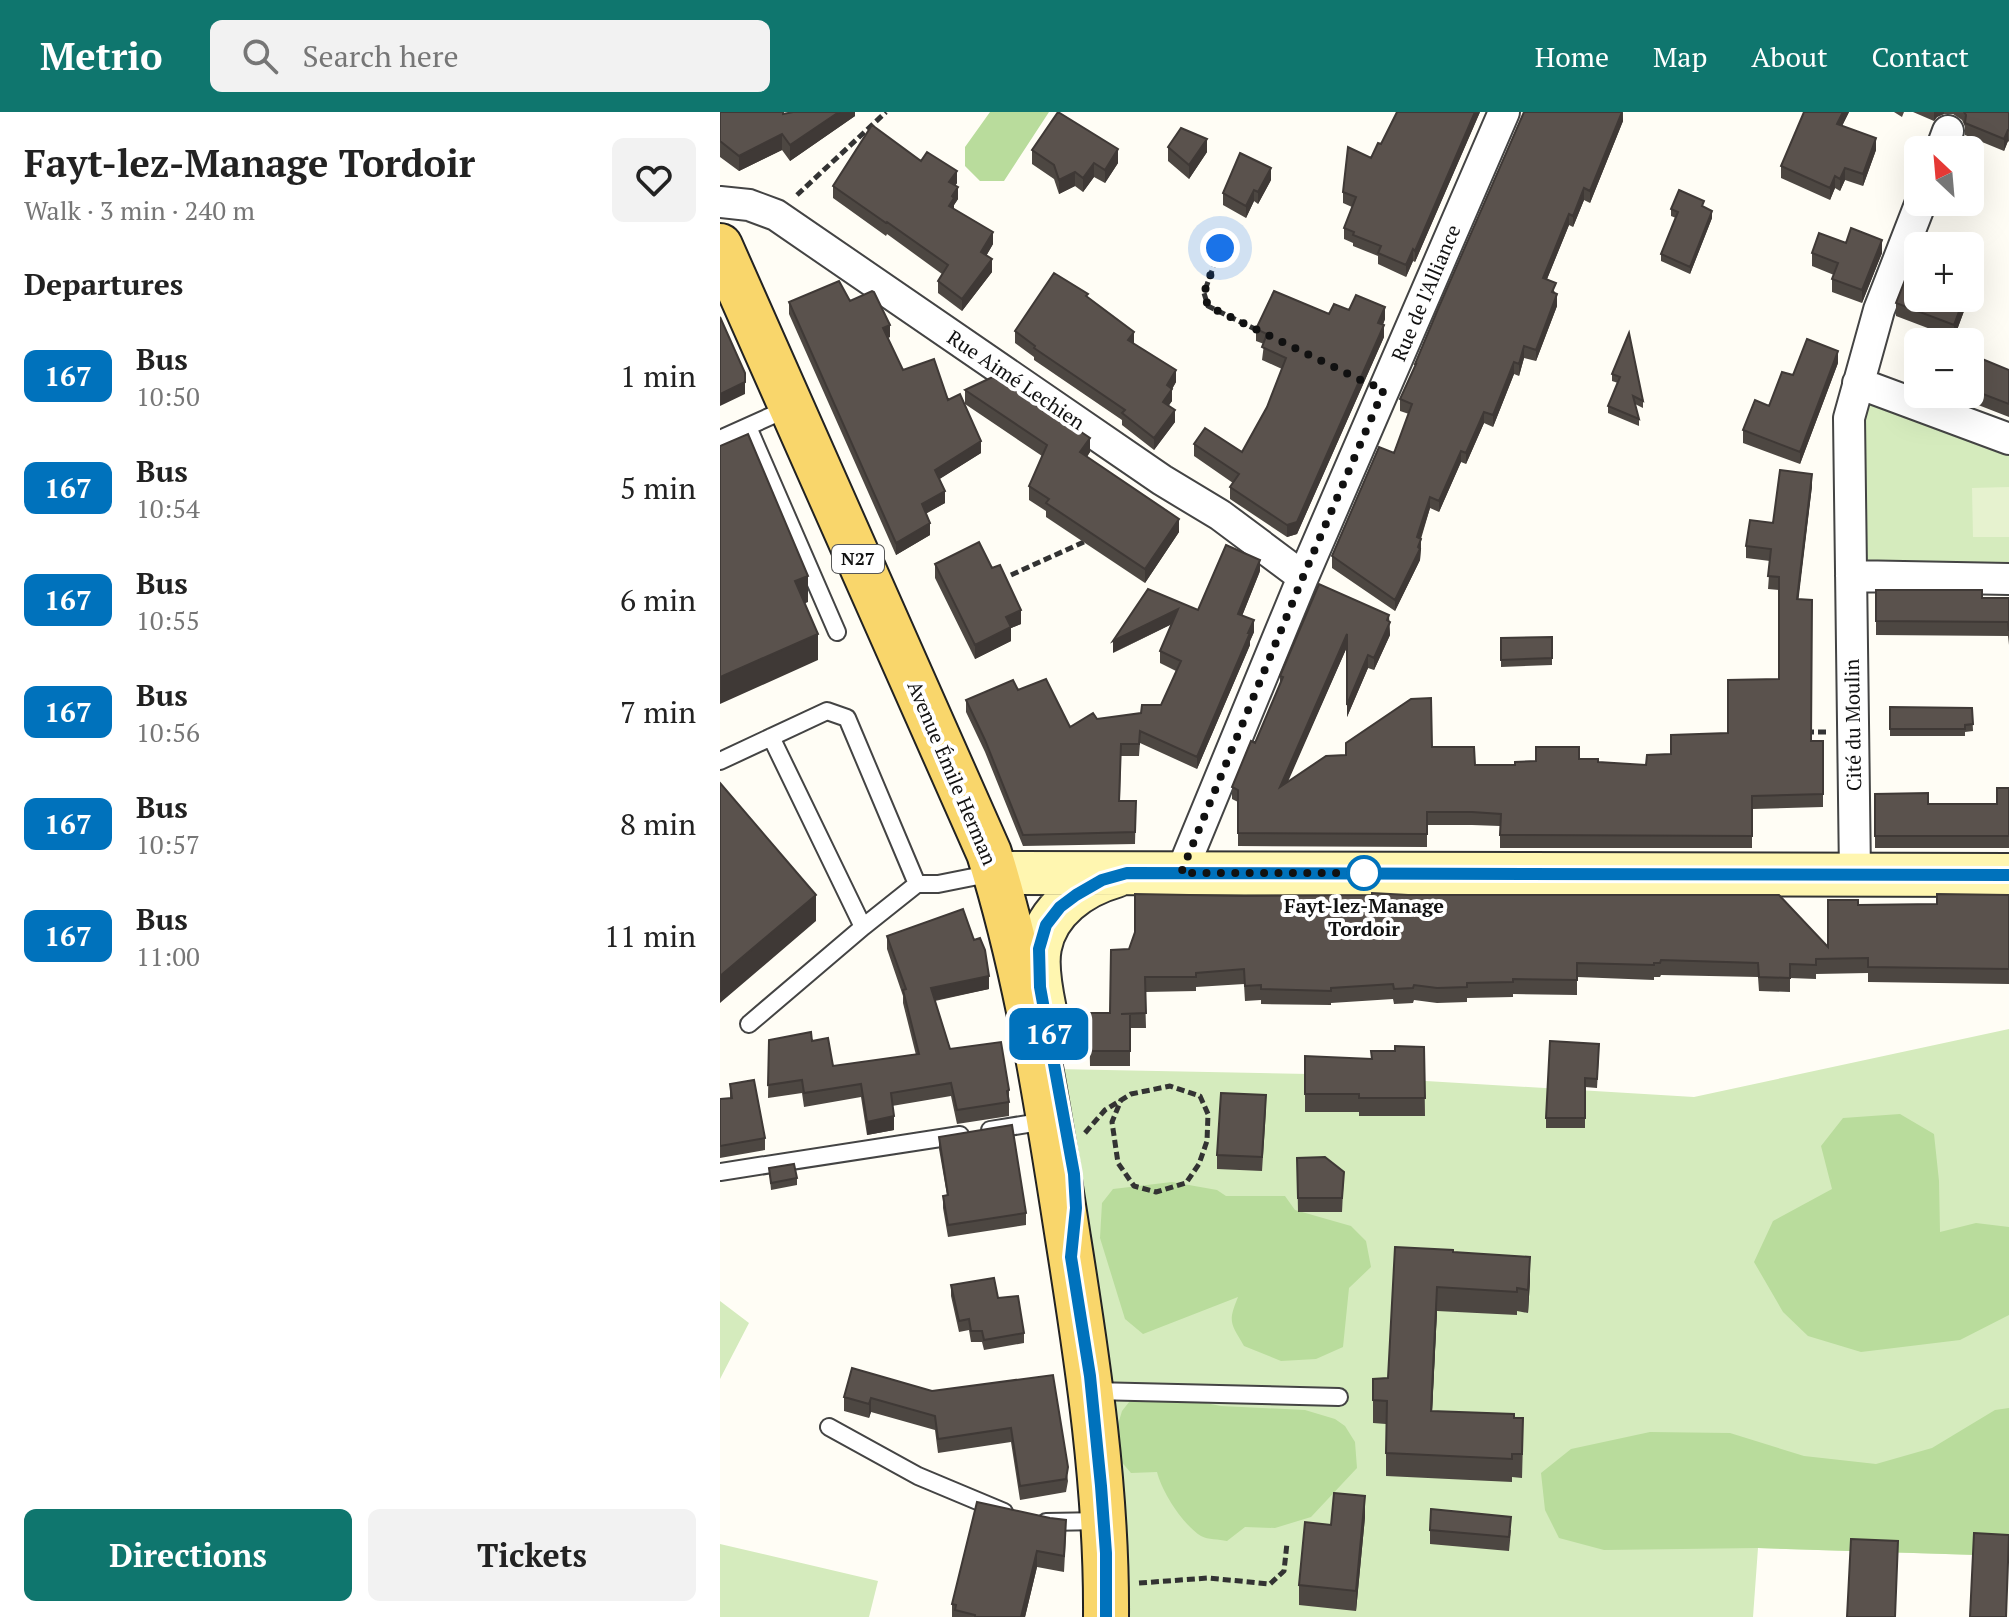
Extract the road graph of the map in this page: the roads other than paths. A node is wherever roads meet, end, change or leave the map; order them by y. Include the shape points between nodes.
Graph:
1 (1504, 112) edge
2 (720, 202) edge
3 (1916, 216) edge
4 (720, 246) edge
5 (1858, 383) junction
6 (791, 407) junction
7 (748, 427) junction
8 (720, 439) edge
9 (2009, 439) edge
10 (1851, 576) junction
11 (1303, 577) junction
12 (2009, 579) edge
13 (837, 632) dead end
14 (771, 737) junction
15 (720, 761) edge
16 (995, 873) junction
17 (1127, 873) junction
18 (1181, 873) junction
19 (1855, 874) junction
20 (2009, 875) edge
21 (917, 884) junction
22 (863, 927) junction
23 (749, 1024) dead end
24 (1049, 1121) junction
25 (720, 1172) edge
26 (1071, 1257) junction
27 (1091, 1391) junction
28 (1339, 1397) dead end
29 (829, 1427) dead end
30 (1104, 1521) junction
31 (1106, 1601) edge

1 - 11 street, Rue de l'Alliance
2 - 11 street, Rue Aimé Lechien via 776,215 1220,515
3 - 5 street, Cité du Moulin
4 - 6 main road, Avenue Émile Herman / N27
5 - 9 street
5 - 10 street, Cité du Moulin via 1849,418
6 - 7 lane
6 - 16 main road, Avenue Émile Herman / N27
7 - 8 lane
7 - 13 lane
10 - 12 street
10 - 19 street, Cité du Moulin
11 - 18 street, Rue de l'Alliance
14 - 15 lane
14 - 21 lane via 827,711 847,718
14 - 22 lane
16 - 17 main road
16 - 21 lane
16 - 24 main road, Avenue Émile Herman / N27
17 - 18 main road
17 - 26 main road via 1102,880 1060,907 1046,925 1039,949 1040,987 1074,1174
18 - 19 main road
19 - 20 main road
21 - 22 lane
22 - 23 lane
24 - 25 lane
24 - 26 main road, Avenue Émile Herman / N27
26 - 27 main road, Avenue Émile Herman / N27
27 - 28 lane
27 - 30 main road, Avenue Émile Herman / N27
29 - 30 lane via 918,1476 1020,1516 1052,1523
30 - 31 main road, Avenue Émile Herman / N27

